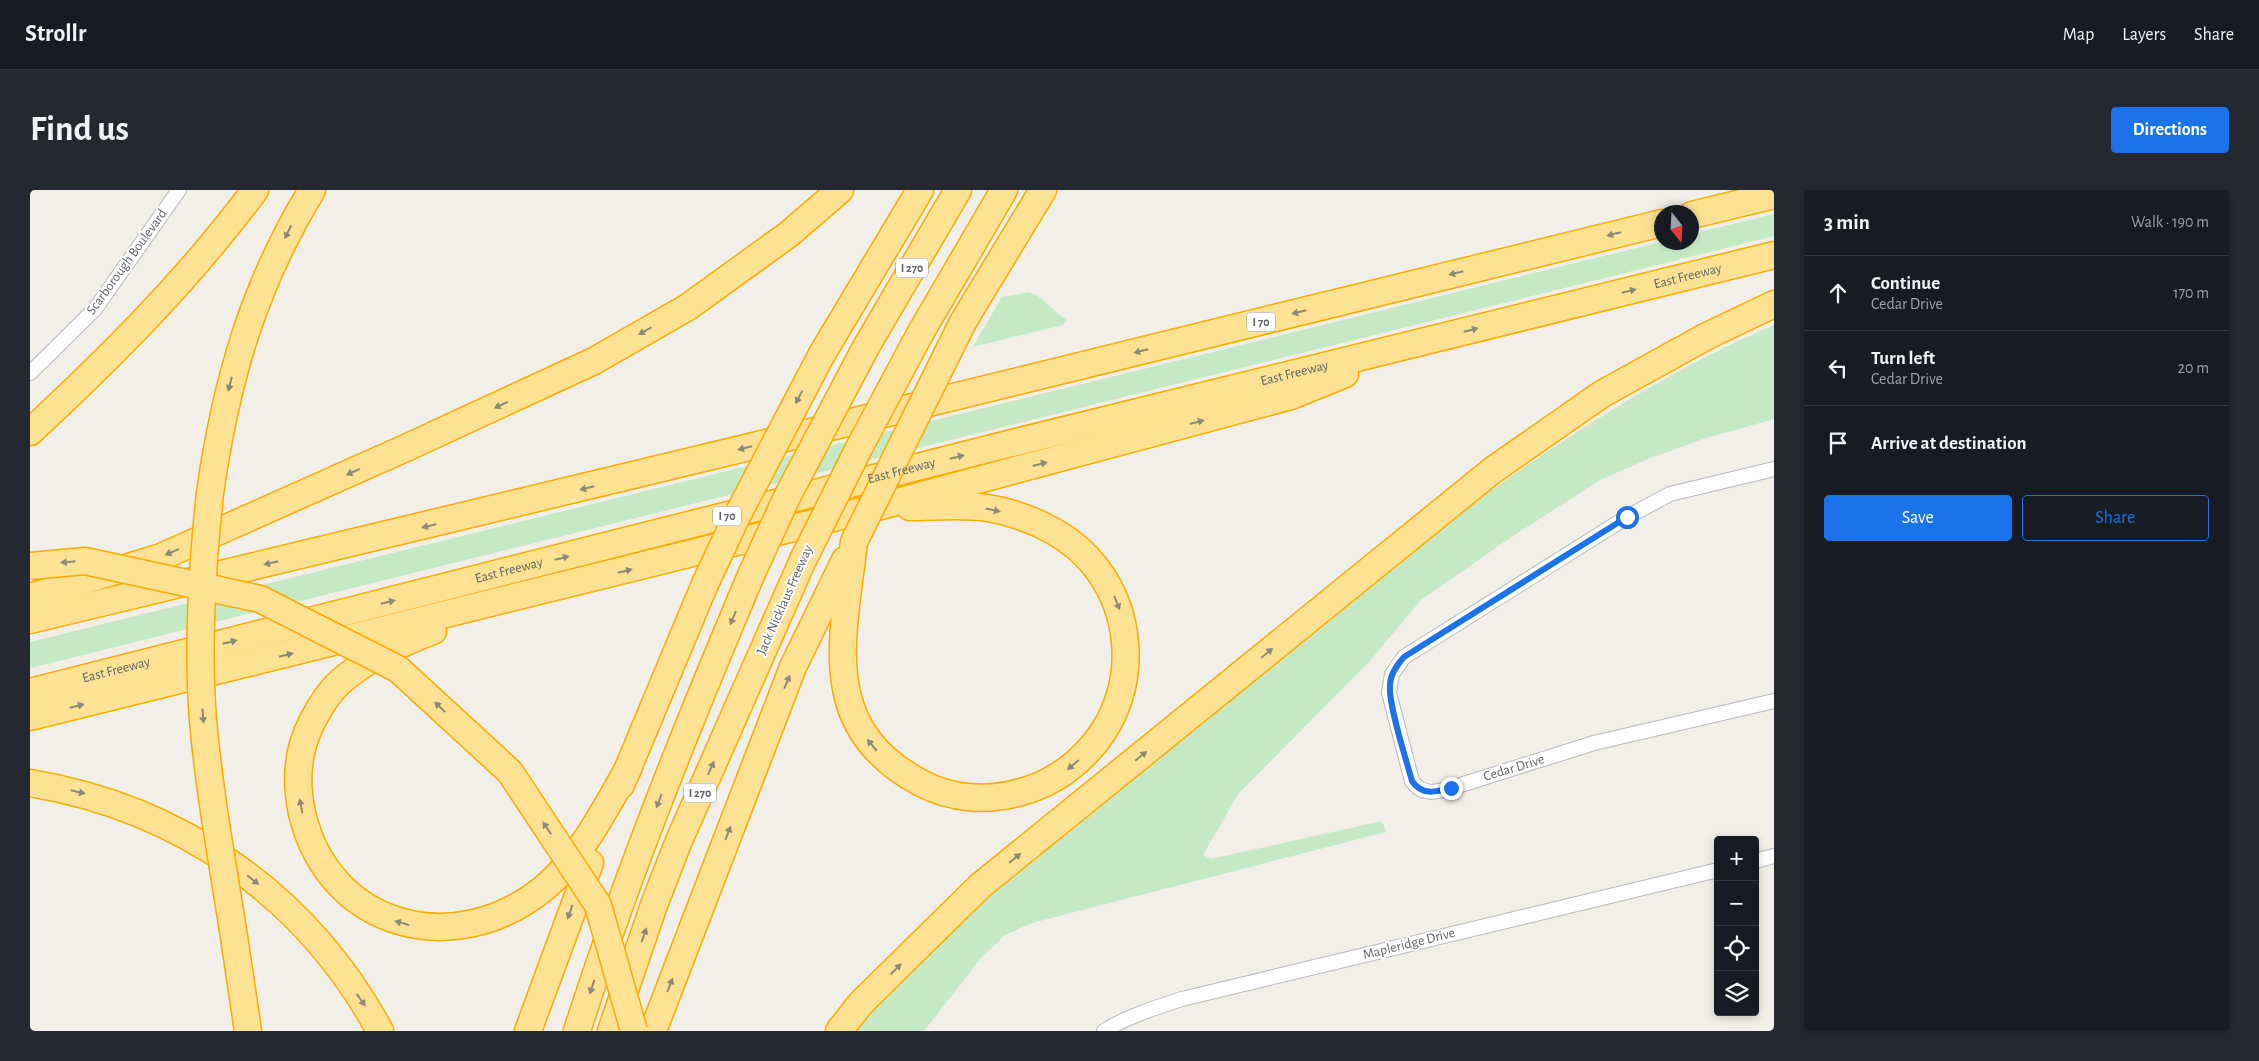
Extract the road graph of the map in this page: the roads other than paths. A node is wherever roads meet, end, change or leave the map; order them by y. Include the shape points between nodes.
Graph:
1 (179, 190) edge
2 (255, 190) edge
3 (276, 190) edge
4 (312, 190) edge
5 (840, 190) edge
6 (920, 190) edge
7 (958, 190) edge
8 (1004, 190) edge
9 (1043, 190) edge
10 (1774, 195) edge
11 (1699, 213) edge
12 (1654, 225) edge
13 (218, 240) junction
14 (1774, 255) edge
15 (1774, 304) edge
16 (1424, 342) junction
17 (30, 373) edge
18 (30, 432) edge
19 (1774, 469) edge
20 (874, 508) junction
21 (854, 542) junction
22 (30, 566) edge
23 (544, 591) junction
24 (30, 597) edge
25 (30, 620) edge
26 (30, 692) edge
27 (1774, 701) edge
28 (30, 717) edge
29 (628, 769) junction
30 (30, 783) edge
31 (1759, 860) edge
32 (1773, 860) edge
33 (1714, 871) edge
34 (248, 1031) edge
35 (380, 1031) edge
36 (528, 1031) edge
37 (577, 1031) edge
38 (611, 1031) edge
39 (634, 1031) edge
40 (653, 1031) edge
41 (838, 1031) edge
42 (1104, 1031) edge

1 - 17 street, Scarborough Boulevard via 96,309
2 - 13 highway
3 - 13 highway
4 -> 34 highway, bridge via 294,219 251,314 226,403 203,554 203,720
5 -> 24 highway via 789,234 688,307 594,360 417,444 161,557
6 -> 29 highway, bridge via 822,354 736,518
7 -> 37 highway, I 270, bridge via 866,346 787,497 752,573 667,778
38 -> 8 highway, Jack Nicklaus Freeway / I 270, bridge via 678,844 803,560 921,332
9 - 21 highway, bridge via 963,322
10 - 11 highway
12 -> 25 highway, I 70 via 658,471
13 - 18 highway via 112,355
16 -> 14 highway, East Freeway / I 70
41 -> 15 highway via 861,1003 980,886 1493,470 1602,394 1707,336
20 -> 16 highway via 1291,396
26 -> 16 highway, East Freeway / I 70
19 - 27 street, Cedar Drive via 1670,494 1627,517 1404,657 1392,674 1390,693 1412,781 1420,790 1428,792 1451,788 1594,743
20 -> 21 highway via 987,508 1015,515 1058,533 1086,555 1114,596 1127,655 1114,714 1086,754 1052,780 1030,790 997,798 959,796 932,788 887,762 861,731 844,682 842,643
23 -> 20 highway
40 -> 21 highway via 793,667
39 -> 22 highway, bridge via 598,905 510,772 398,669 260,599 85,561
28 -> 23 highway
29 -> 23 highway via 592,831 544,888 508,910 470,924 430,928 396,921 371,910 343,888 312,843 300,806 299,758 316,715 340,682 386,652 430,632
29 -> 36 highway via 576,894
30 -> 35 highway via 90,795 136,811 176,830 250,876 327,950
31 - 32 street
33 - 42 street, Mapleridge Drive via 1182,999 1142,1012

